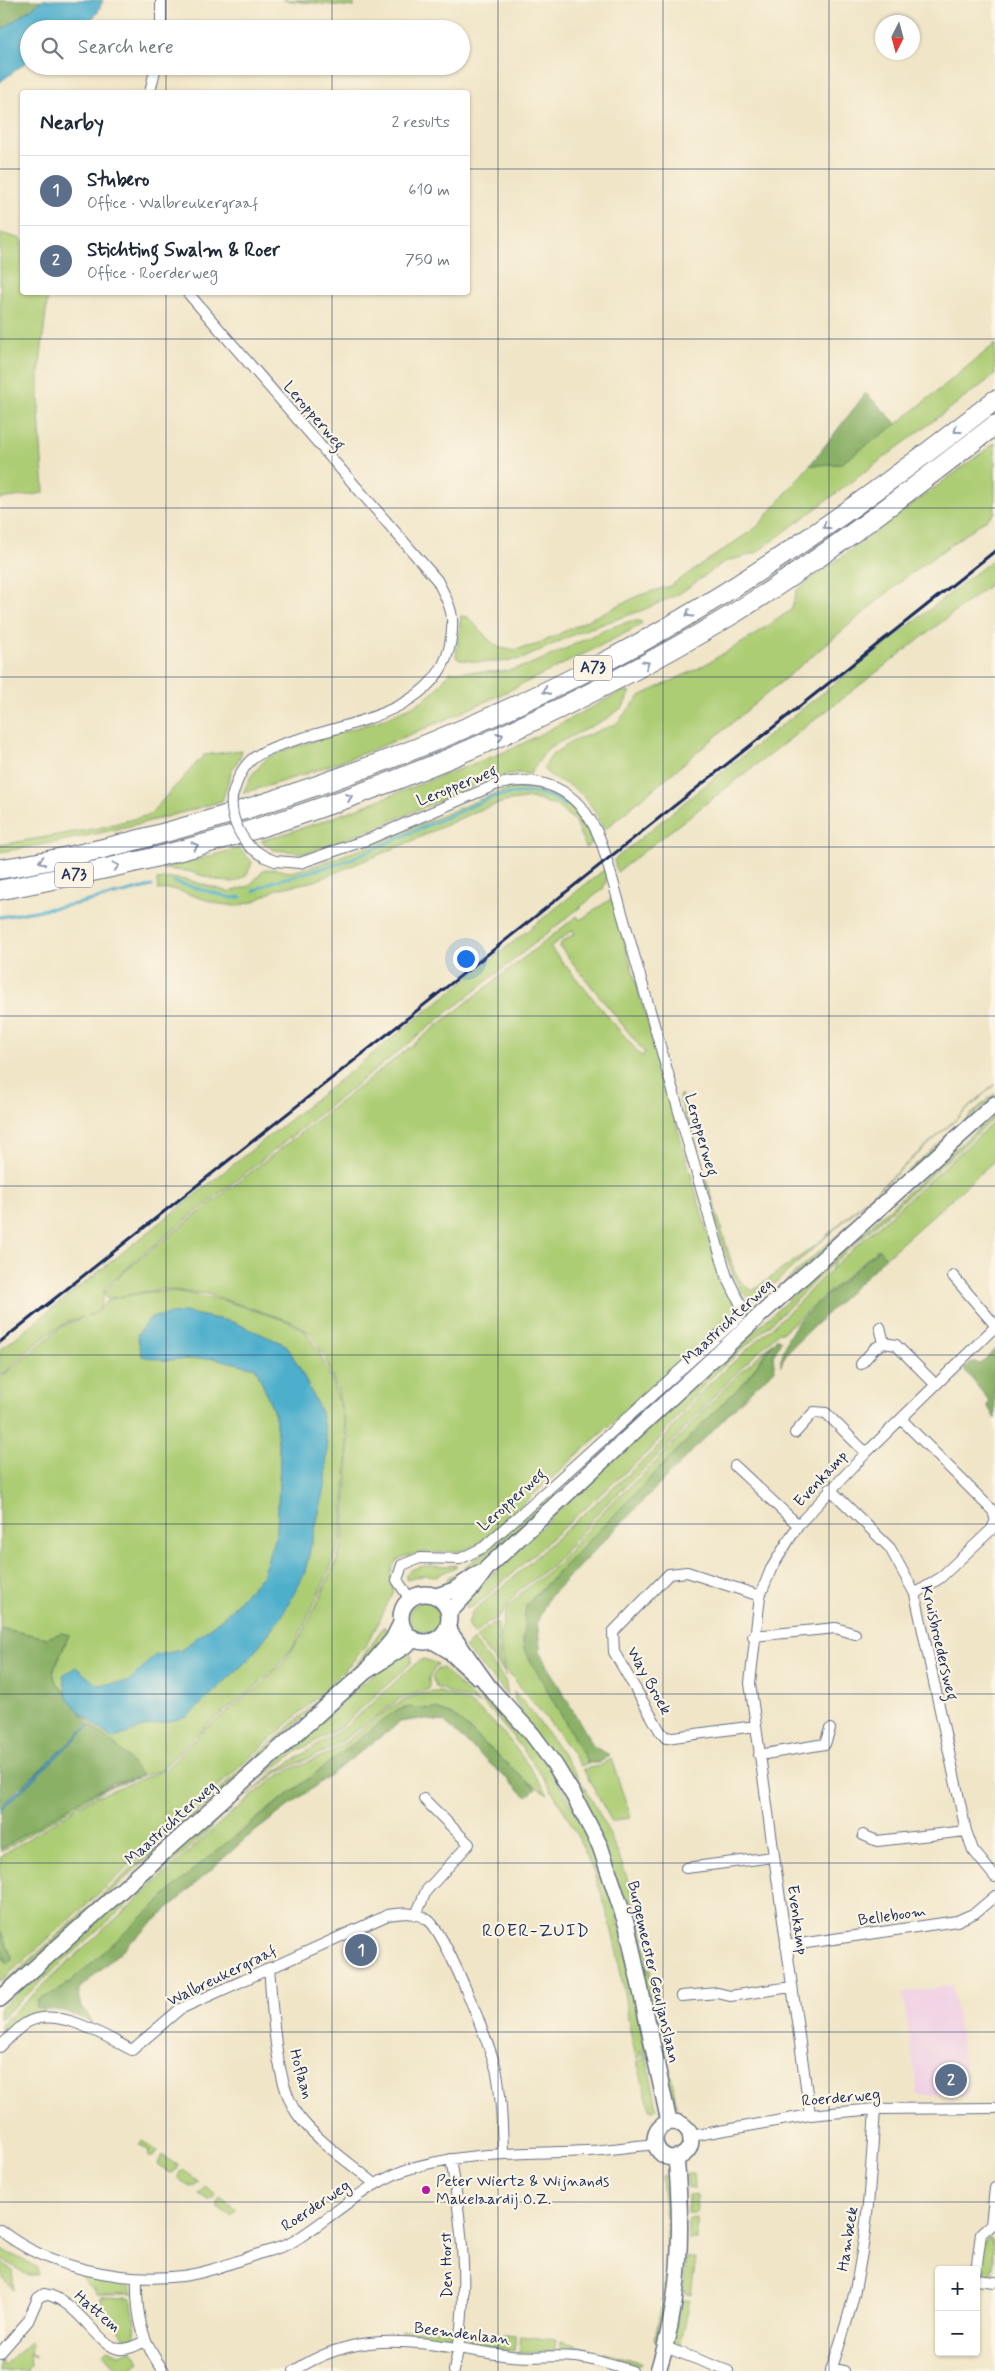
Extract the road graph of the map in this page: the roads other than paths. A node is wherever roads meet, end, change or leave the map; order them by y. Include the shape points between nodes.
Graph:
1 (162, 0) edge
2 (161, 20) edge
3 (154, 75) edge
4 (150, 90) edge
5 (190, 295) edge
6 (995, 400) edge
7 (995, 425) edge
8 (0, 869) edge
9 (0, 890) edge
10 (995, 1104) edge
11 (952, 1276) dead end
12 (995, 1326) edge
13 (880, 1327) dead end
14 (884, 1342) junction
15 (861, 1364) dead end
16 (935, 1384) junction
17 (901, 1419) junction
18 (794, 1433) dead end
19 (866, 1453) junction
20 (735, 1466) dead end
21 (830, 1489) junction
22 (995, 1520) edge
23 (798, 1525) junction
24 (487, 1568) junction
25 (915, 1594) junction
26 (436, 1596) junction
27 (760, 1596) junction
28 (410, 1599) junction
29 (449, 1613) junction
30 (401, 1623) junction
31 (447, 1628) junction
32 (855, 1634) dead end
33 (754, 1636) junction
34 (414, 1640) junction
35 (433, 1641) junction
36 (365, 1672) junction
37 (489, 1687) junction
38 (755, 1726) junction
39 (830, 1729) dead end
40 (759, 1755) junction
41 (424, 1799) dead end
42 (966, 1831) junction
43 (864, 1835) dead end
44 (773, 1857) junction
45 (686, 1868) dead end
46 (995, 1877) edge
47 (994, 1901) edge
48 (416, 1915) junction
49 (786, 1946) junction
50 (269, 1968) junction
51 (791, 1987) junction
52 (680, 1996) dead end
53 (0, 1999) edge
54 (0, 2047) edge
55 (995, 2108) edge
56 (875, 2109) junction
57 (810, 2115) junction
58 (669, 2122) junction
59 (690, 2136) junction
60 (656, 2144) junction
61 (503, 2153) junction
62 (676, 2157) junction
63 (451, 2159) junction
64 (375, 2184) junction
65 (995, 2188) edge
66 (993, 2226) edge
67 (0, 2230) edge
68 (977, 2266) edge
69 (137, 2278) junction
70 (980, 2280) edge
71 (995, 2282) edge
72 (145, 2341) junction
73 (665, 2347) junction
74 (459, 2349) junction
75 (0, 2353) edge
76 (831, 2369) edge
77 (164, 2371) edge
78 (294, 2371) edge
79 (454, 2371) edge
80 (632, 2371) edge
81 (658, 2371) edge
82 (728, 2371) edge
83 (844, 2371) edge

1 - 2 street
3 - 4 street
5 - 28 street, Leropperweg, bridge via 437,580 452,607 446,663 432,682 408,701 380,714 290,742 256,756 244,768 232,797 234,819 242,838 265,857 300,863 369,839 507,782 542,783 573,798 594,823 603,847 717,1244 743,1309 739,1317 484,1547 460,1559 420,1558 402,1565 397,1580
6 -> 8 highway, A73 via 875,491 766,567 676,623 519,705 430,744 285,797 141,839
9 -> 7 highway, A73 via 165,855 254,829 364,791 511,732 643,665 773,588 886,510
10 - 24 main road, Maastrichterweg via 759,1316
11 - 12 street, Evenkamp
12 - 16 street, Evenkamp
13 - 14 street
14 - 15 street
14 - 16 street via 896,1345
16 - 17 street, Evenkamp
17 - 19 street, Evenkamp
17 - 22 street via 993,1511
18 - 19 street, Evenkamp via 814,1412 826,1413
19 - 21 street, Evenkamp
20 - 23 street, Evenkamp
21 - 23 street, Evenkamp
21 - 25 street, Kruisbroedersweg via 890,1548
22 - 25 street via 992,1529 940,1578
23 - 27 street, Evenkamp via 771,1569
24 - 26 main road, Maastrichterweg via 454,1590
24 - 29 main road, Maastrichterweg
25 - 42 street, Kruisbroedersweg
26 - 28 main road via 420,1594
26 - 29 main road via 444,1602
27 - 33 street, Evenkamp
27 - 38 street, Way Broek via 688,1572 670,1574 613,1632 614,1652 666,1738
28 - 30 main road via 402,1611
29 - 31 main road
30 - 34 main road
30 - 36 main road, Maastrichterweg via 393,1639
31 - 35 main road
31 - 37 main road, Burgemeester Geuljanslaan
32 - 33 street via 836,1628
33 - 38 street, Evenkamp via 750,1683
34 - 35 main road
34 - 36 main road, Maastrichterweg
35 - 37 main road, Burgemeester Geuljanslaan via 448,1650
36 - 53 main road, Maastrichterweg
37 - 58 main road, Burgemeester Geuljanslaan via 555,1765 600,1846 627,1926
38 - 40 street, Evenkamp
39 - 40 street via 825,1744
40 - 44 street, Evenkamp
41 - 48 street via 469,1844 426,1891
42 - 43 street via 877,1841
42 - 46 street, Kruisbroedersweg via 974,1850
44 - 45 street
44 - 49 street, Evenkamp
47 - 49 street, Belleboom via 957,1921
48 - 50 street, Walbreukergraaf via 402,1912 388,1915
48 - 61 street via 428,1920 440,1934 480,2026 496,2072 502,2105
49 - 51 street, Evenkamp
50 - 54 street, Walbreukergraaf via 180,2009 132,2050 72,2020 43,2018 27,2023
50 - 64 street, Hoflaan via 278,2060 291,2103 315,2134
51 - 52 street via 730,1996 718,1993
51 - 57 street, Evenkamp
55 - 56 street, Roerderweg
56 - 57 street, Roerderweg
56 - 76 street, Hambeek via 863,2248 854,2294
57 - 59 street, Roerderweg
58 - 59 main road via 683,2125
58 - 60 main road via 657,2131
59 - 62 main road via 688,2150
60 - 61 street, Roerderweg via 589,2151
60 - 62 main road via 664,2155
61 - 63 street, Roerderweg
62 - 73 main road via 681,2225 679,2265
63 - 64 street, Roerderweg via 392,2174
63 - 74 street, Den Horst via 462,2224 464,2289
64 - 69 street, Roerderweg via 292,2242 193,2274
65 - 66 street
66 - 68 street via 981,2234
67 - 69 street, Roerderweg via 12,2240 67,2265
69 - 72 street via 138,2322
70 - 71 street
72 - 75 street, Hattem via 118,2349 73,2309 55,2296 44,2294 38,2298 28,2321
72 - 77 street
73 - 81 main road
73 - 82 street
74 - 78 street, Beemdenlaan via 377,2340 351,2344 315,2357
74 - 79 street, Den Horst
74 - 80 street, Beemdenlaan via 514,2356 577,2357
76 - 83 street

